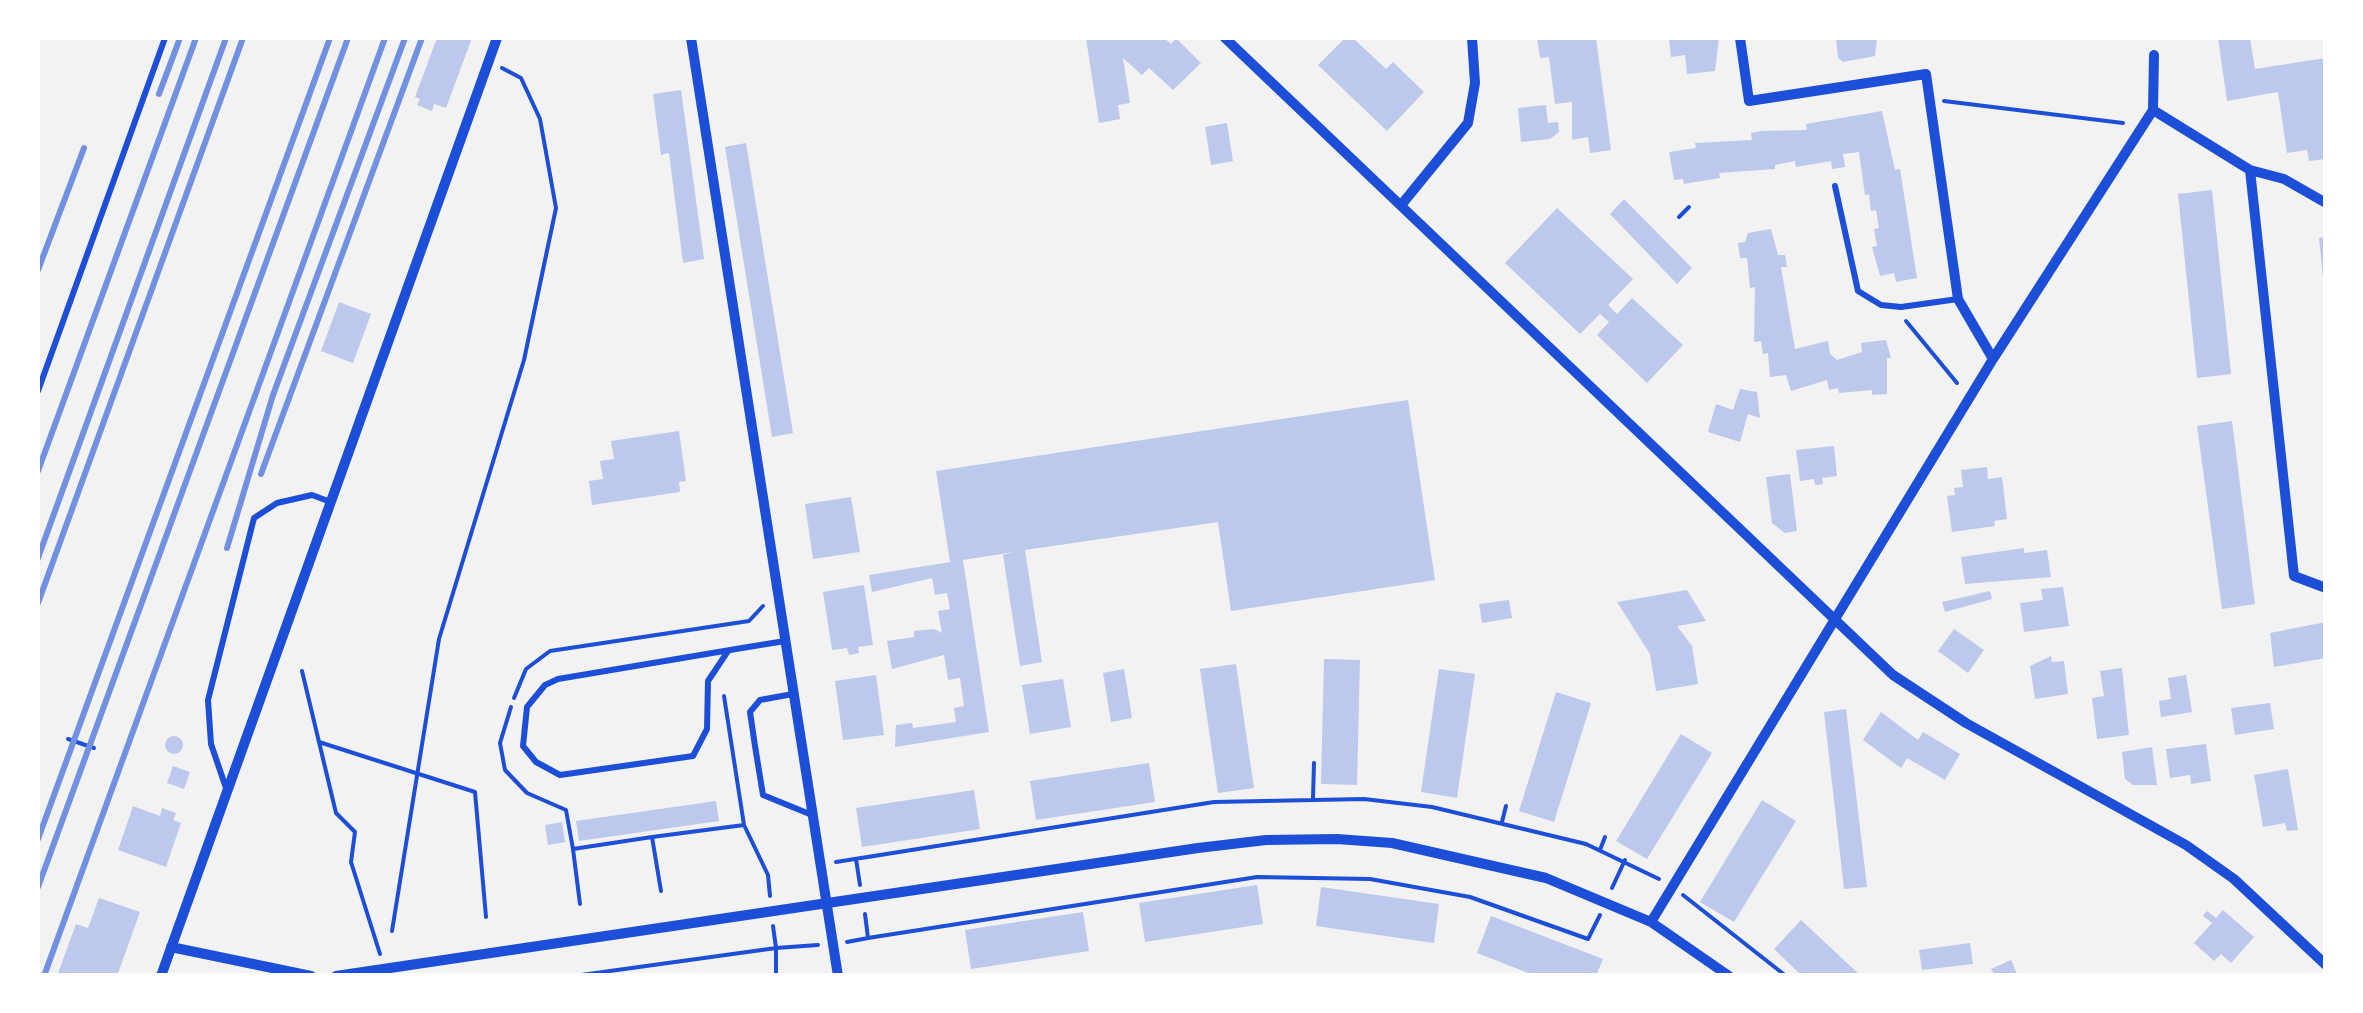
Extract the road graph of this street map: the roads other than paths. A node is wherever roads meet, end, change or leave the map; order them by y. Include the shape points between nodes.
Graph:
1 (166, 38) edge
2 (497, 38) edge
3 (691, 38) edge
4 (1225, 38) edge
5 (1472, 38) edge
6 (1740, 38) edge
7 (2154, 55) dead end
8 (2154, 110) junction
9 (2250, 170) junction
10 (1835, 186) dead end
11 (2326, 203) edge
12 (1402, 204) junction
13 (1958, 298) junction
14 (1992, 359) junction
15 (38, 391) edge
16 (328, 501) junction
17 (2326, 588) edge
18 (1836, 619) junction
19 (785, 641) junction
20 (728, 650) junction
21 (793, 694) junction
22 (226, 789) junction
23 (812, 815) junction
24 (827, 902) junction
25 (1651, 922) junction
26 (171, 947) junction
27 (2326, 965) edge
28 (161, 976) edge
29 (311, 976) edge
30 (336, 976) edge
31 (838, 976) edge
32 (1729, 976) edge

1 - 15 lane
2 - 16 street
3 - 19 street
4 - 12 street
5 - 12 street via 1475,83 1468,123
6 - 13 street via 1748,102 1926,74
7 - 8 street
8 - 9 street
8 - 14 street
9 - 11 street
9 - 17 street via 2294,576
10 - 13 lane via 1858,291 1881,305 1901,307
12 - 18 street
13 - 14 street
14 - 18 street
16 - 22 street
16 - 22 lane via 312,495 278,503 254,518 208,700 211,744
18 - 25 street
18 - 27 street via 1893,675 1966,723 2186,845 2234,879
19 - 20 lane
19 - 21 street
20 - 20 lane via 558,678 527,707 524,746 560,775 693,756 707,728 708,681
21 - 23 street
21 - 23 lane via 760,700 750,712 755,746 763,796
22 - 26 street
23 - 24 street
24 - 25 street via 1198,848 1337,839 1480,860 1546,878
24 - 30 street
24 - 31 street
25 - 32 street
26 - 28 street
26 - 29 street

